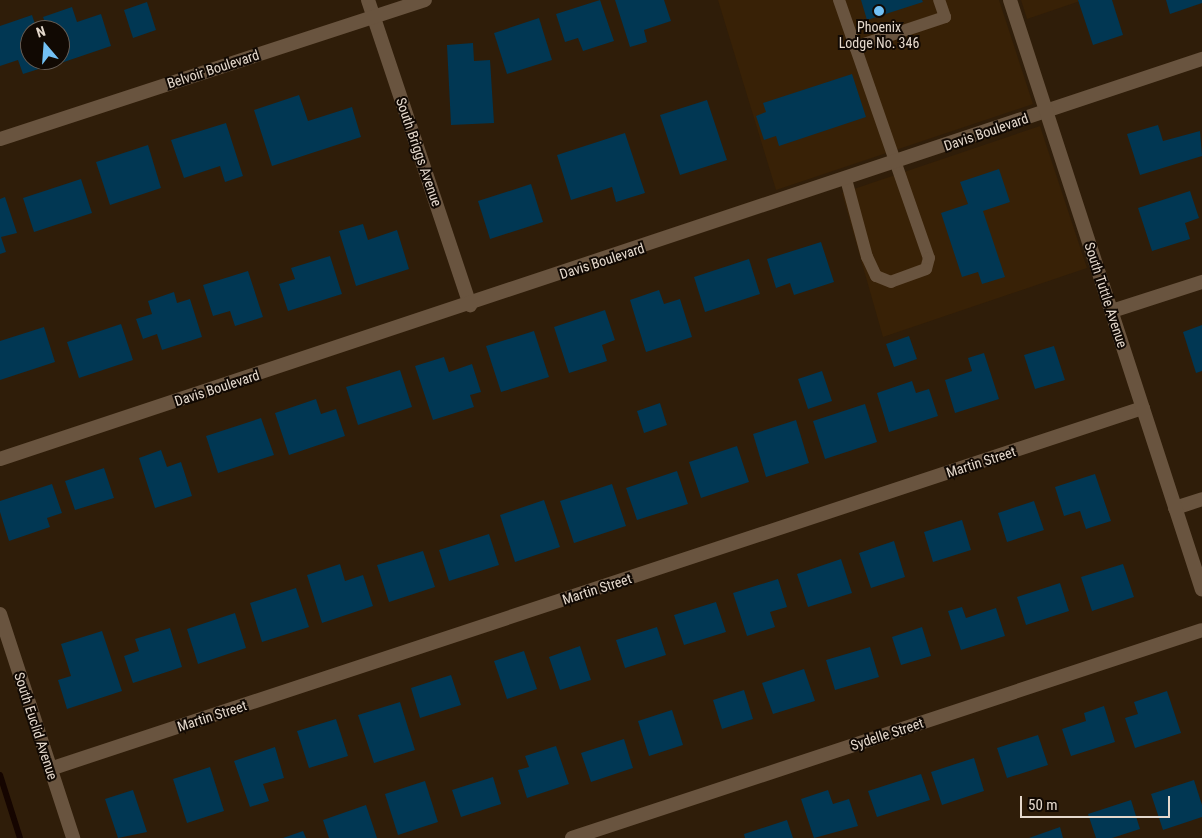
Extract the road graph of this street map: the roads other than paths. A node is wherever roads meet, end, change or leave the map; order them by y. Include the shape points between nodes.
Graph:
1 (368, 0) edge
2 (425, 0) edge
3 (839, 0) edge
4 (939, 0) edge
5 (1010, 0) edge
6 (373, 17) junction
7 (855, 47) junction
8 (1202, 59) edge
9 (1046, 111) junction
10 (0, 139) edge
11 (896, 163) junction
12 (846, 180) junction
13 (1202, 282) edge
14 (470, 305) junction
15 (1112, 311) junction
16 (1143, 408) junction
17 (0, 459) edge
18 (1202, 499) edge
19 (1175, 508) junction
20 (1202, 590) edge
21 (0, 614) edge
22 (1202, 630) edge
23 (50, 769) junction
24 (73, 838) edge
25 (572, 838) edge

1 - 6 street, South Briggs Avenue
2 - 6 street, Belvoir Boulevard
3 - 7 lane
4 - 7 lane via 945,17
5 - 9 street, South Tuttle Avenue
6 - 10 street, Belvoir Boulevard
6 - 14 street, South Briggs Avenue
7 - 11 lane
8 - 9 street, Davis Boulevard
9 - 11 street, Davis Boulevard
9 - 15 street, South Tuttle Avenue
11 - 12 street, Davis Boulevard
11 - 12 lane via 930,264 903,279 883,281 872,269
12 - 14 street, Davis Boulevard
13 - 15 street
14 - 17 street, Davis Boulevard
15 - 16 street, South Tuttle Avenue
16 - 19 street, South Tuttle Avenue
16 - 23 street, Martin Street
18 - 19 street
19 - 20 street, South Tuttle Avenue
21 - 23 street, South Euclid Avenue
22 - 25 street, Sydelle Street
23 - 24 street, South Euclid Avenue

